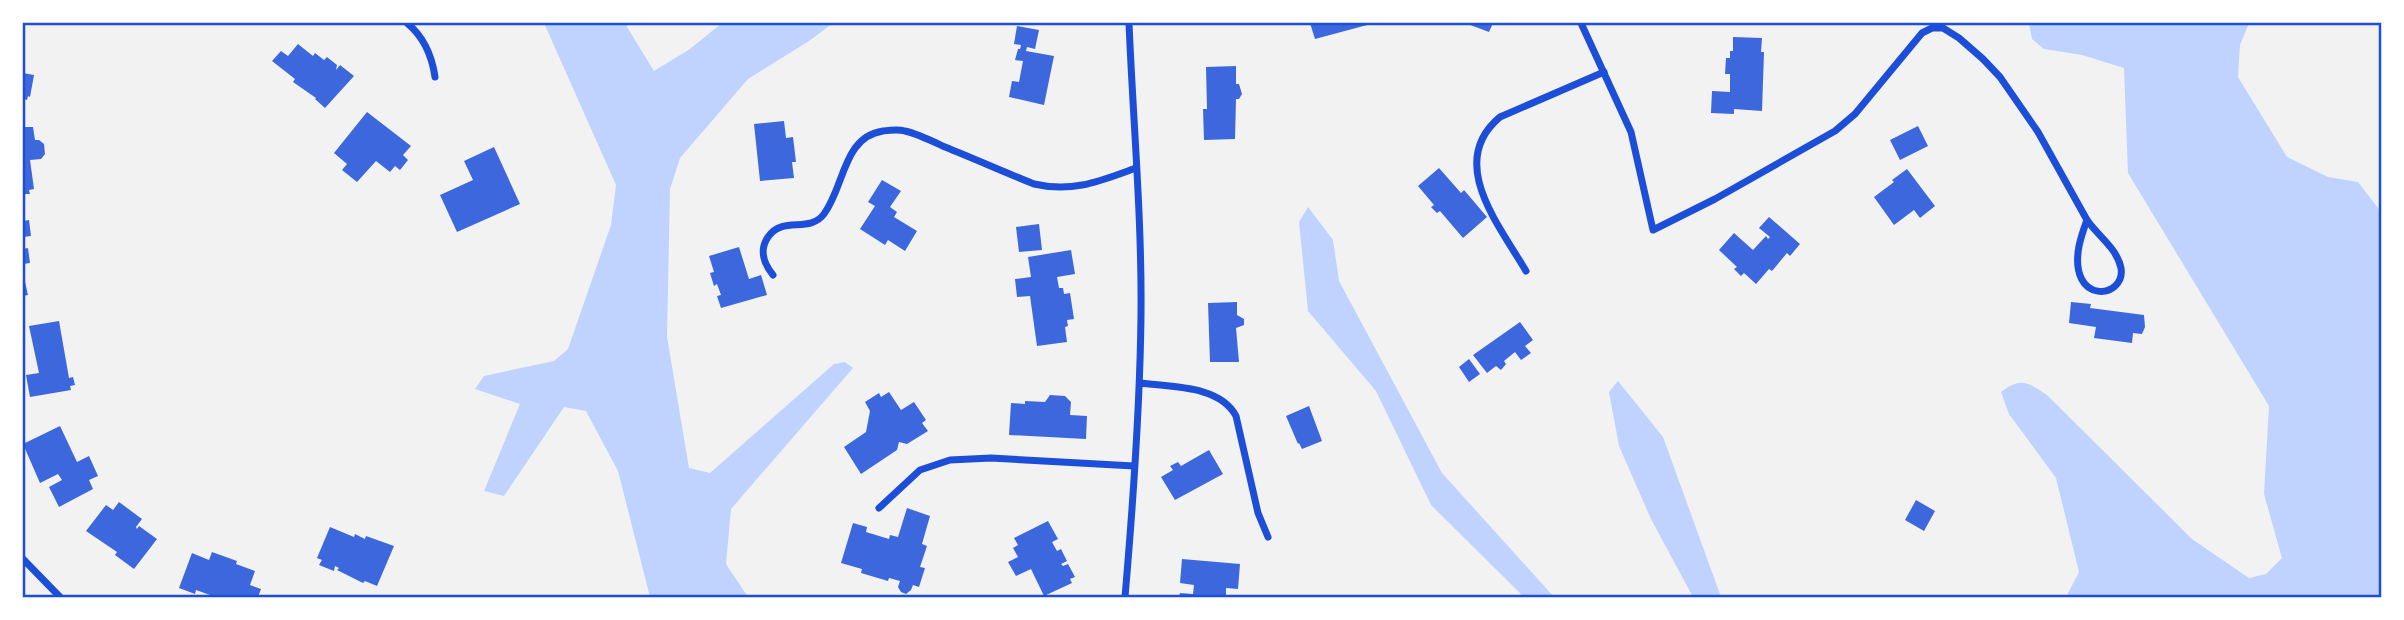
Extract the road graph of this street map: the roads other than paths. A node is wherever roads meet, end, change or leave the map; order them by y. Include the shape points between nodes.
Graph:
1 (407, 23) edge
2 (1129, 23) edge
3 (1581, 23) edge
4 (1604, 72) junction
5 (435, 77) dead end
6 (1136, 167) junction
7 (2087, 220) junction
8 (1526, 271) dead end
9 (773, 275) dead end
10 (1140, 383) junction
11 (1134, 466) junction
12 (879, 508) dead end
13 (1268, 537) dead end
14 (23, 559) edge
15 (60, 597) edge
16 (1125, 597) edge

1 - 5 street via 426,45
2 - 6 street
3 - 4 street
4 - 7 street via 1631,132 1653,230 1835,131 1855,114 1922,33 1943,28 2000,77 2038,132
4 - 8 street via 1500,117 1480,140 1476,163 1482,195
6 - 9 street via 1093,183 1050,188 907,131 880,131 859,143 848,157 841,183 819,221 778,227 769,234 763,256
6 - 10 street
7 - 7 street via 2078,248 2084,285 2099,292 2108,290 2118,283 2120,266 2111,247
10 - 11 street
10 - 13 street via 1212,395 1232,409
11 - 12 street via 950,460 920,470
11 - 16 street
14 - 15 street

